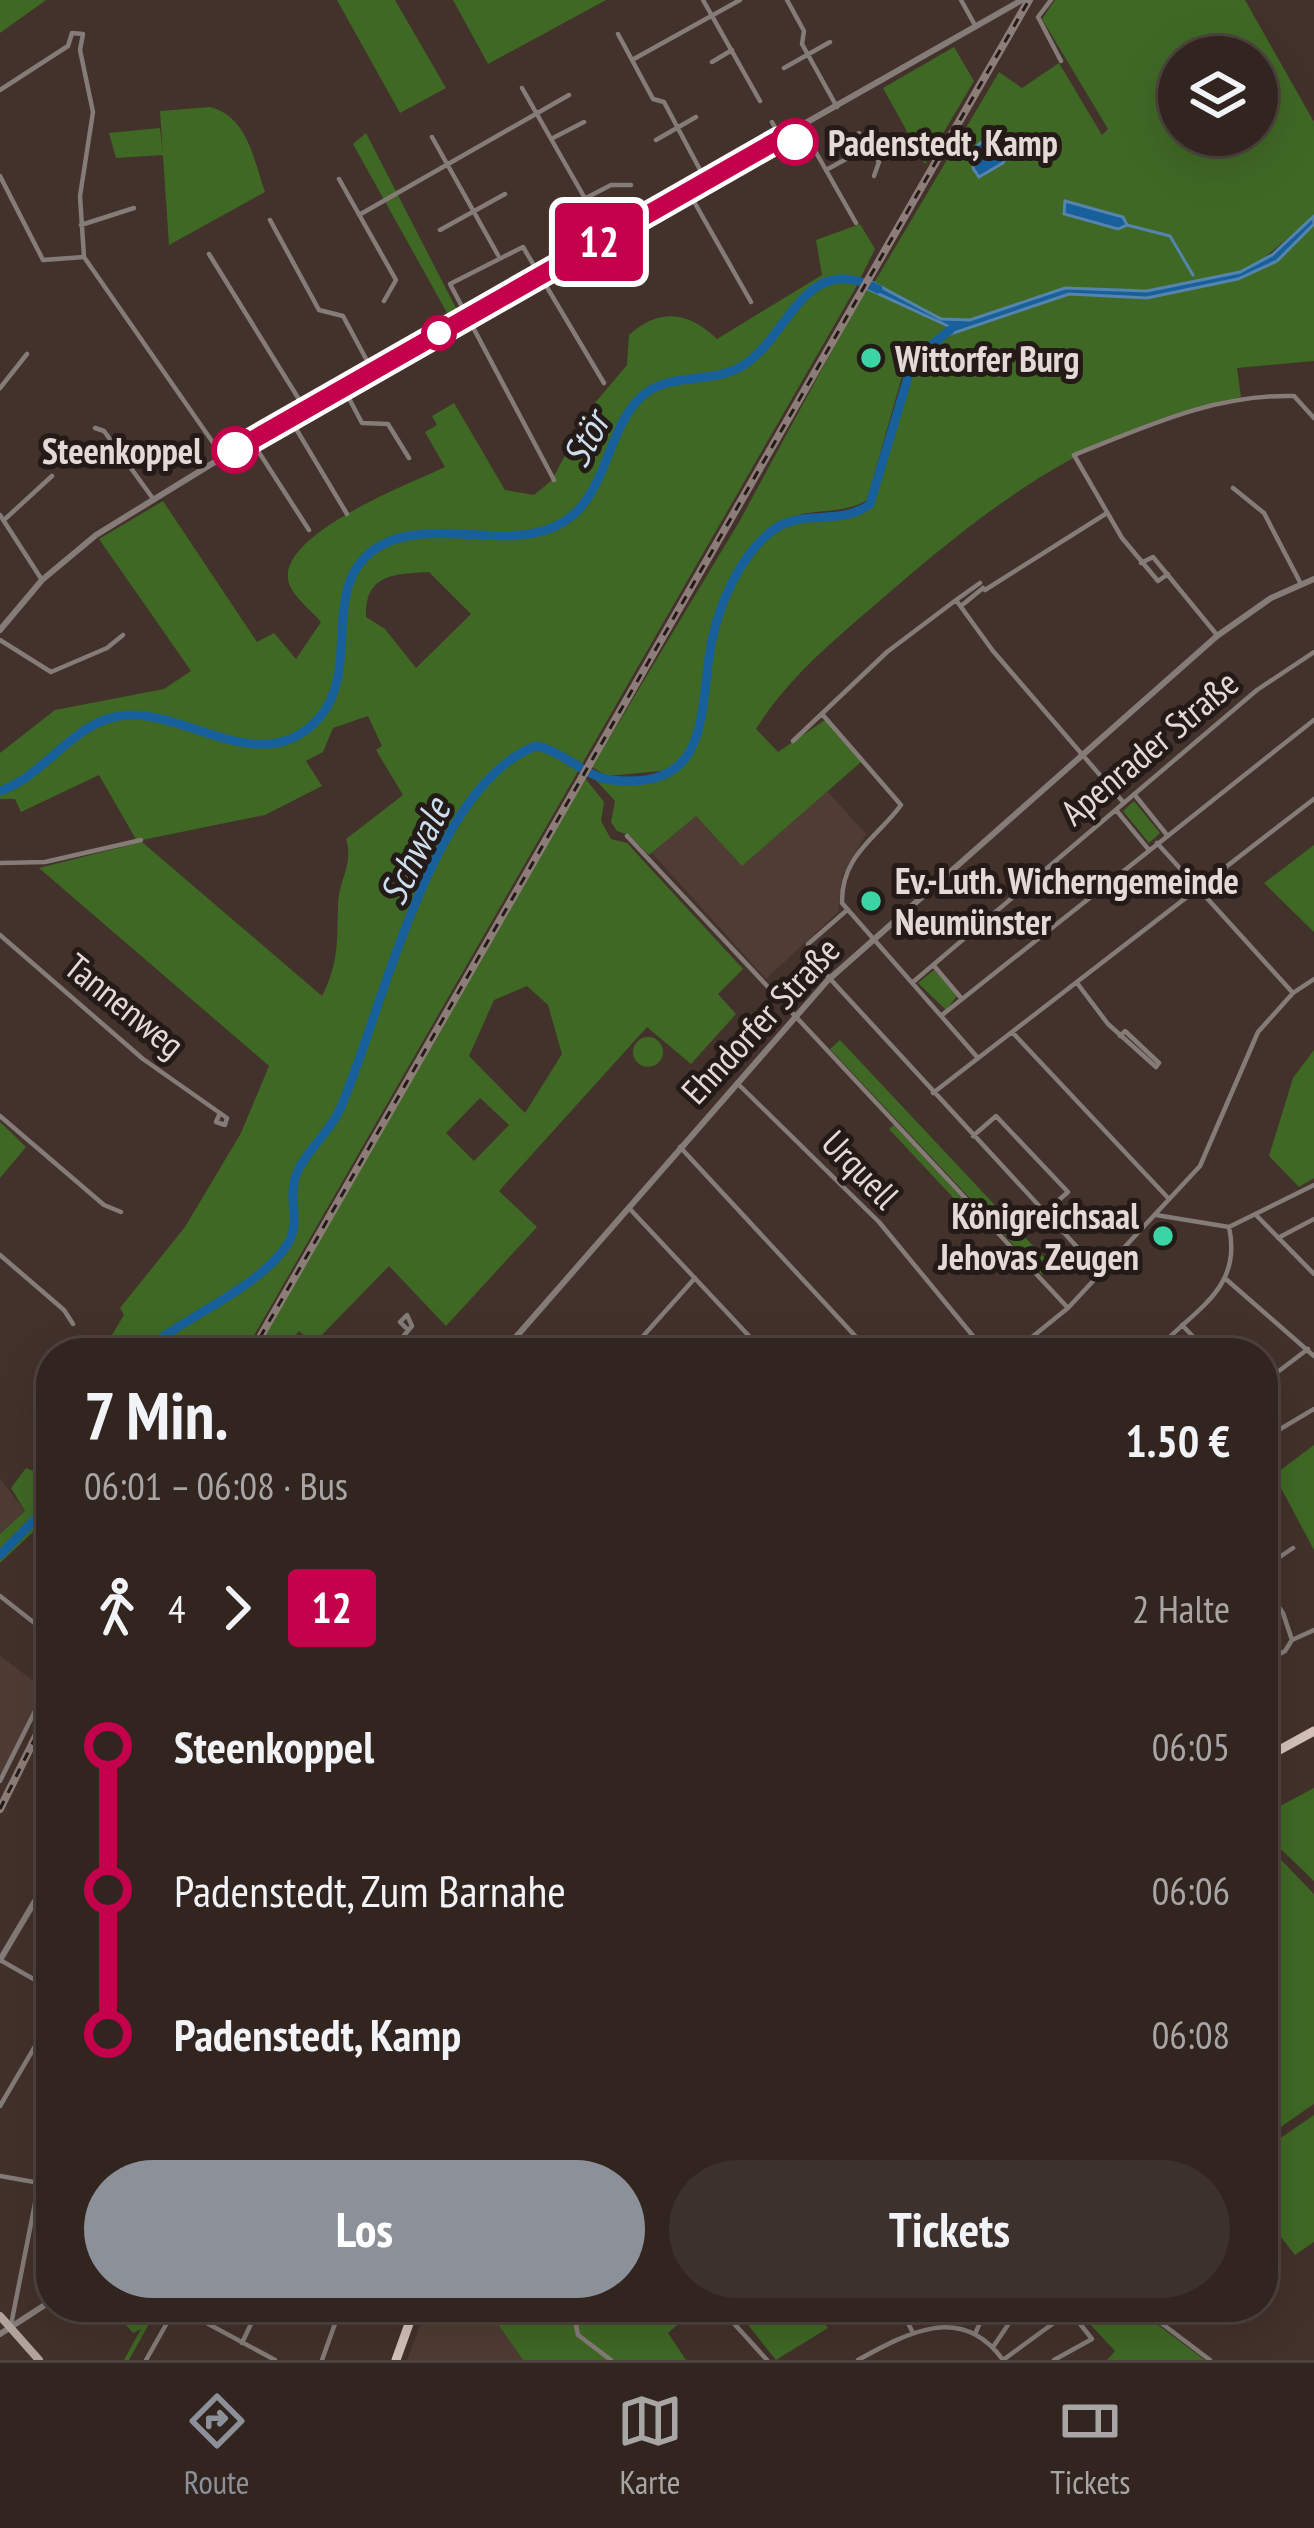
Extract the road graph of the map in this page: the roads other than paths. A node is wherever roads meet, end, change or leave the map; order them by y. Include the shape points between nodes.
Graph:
1 (703, 0) edge
2 (740, 0) edge
3 (787, 0) edge
4 (962, 0) edge
5 (1022, 0) edge
6 (1051, 0) edge
7 (712, 15) junction
8 (976, 27) junction
9 (618, 34) dead end
10 (830, 42) dead end
11 (68, 46) junction
12 (80, 50) junction
13 (731, 50) junction
14 (808, 54) junction
15 (632, 60) junction
16 (1061, 61) dead end
17 (712, 62) dead end
18 (784, 68) dead end
19 (522, 88) dead end
20 (0, 90) edge
21 (569, 94) dead end
22 (760, 101) dead end
23 (837, 106) junction
24 (537, 113) junction
25 (696, 117) dead end
26 (584, 122) dead end
27 (772, 122) dead end
28 (801, 126) junction
29 (678, 128) junction
30 (859, 133) dead end
31 (432, 137) dead end
32 (781, 138) junction
33 (551, 139) junction
34 (656, 140) dead end
35 (868, 146) junction
36 (447, 164) junction
37 (826, 170) junction
38 (0, 176) edge
39 (874, 176) dead end
40 (339, 179) dead end
41 (706, 181) junction
42 (631, 185) dead end
43 (688, 191) junction
44 (506, 194) dead end
45 (584, 199) junction
46 (134, 208) dead end
47 (474, 212) junction
48 (359, 215) junction
49 (270, 220) dead end
50 (856, 223) dead end
51 (80, 225) junction
52 (440, 230) dead end
53 (607, 237) junction
54 (209, 254) dead end
55 (498, 255) junction
56 (84, 257) junction
57 (542, 274) junction
58 (384, 301) dead end
59 (752, 302) dead end
60 (464, 319) junction
61 (27, 353) dead end
62 (372, 370) junction
63 (604, 383) dead end
64 (344, 387) junction
65 (0, 388) edge
66 (305, 409) junction
67 (287, 418) junction
68 (1314, 418) edge
69 (95, 428) dead end
70 (251, 440) junction
71 (223, 457) junction
72 (409, 458) dead end
73 (52, 476) dead end
74 (554, 480) dead end
75 (1233, 488) dead end
76 (154, 500) junction
77 (1107, 513) junction
78 (346, 514) dead end
79 (2, 518) edge
80 (309, 530) dead end
81 (1142, 562) junction
82 (1168, 574) junction
83 (1314, 579) edge
84 (42, 580) junction
85 (1301, 584) junction
86 (958, 603) junction
87 (0, 631) edge
88 (123, 635) dead end
89 (1217, 636) junction
90 (0, 640) edge
91 (1314, 652) edge
92 (822, 714) junction
93 (1314, 720) edge
94 (793, 741) dead end
95 (1084, 753) junction
96 (1134, 794) junction
97 (1314, 800) edge
98 (1124, 803) junction
99 (1116, 810) junction
100 (1167, 835) junction
101 (627, 836) dead end
102 (141, 840) dead end
103 (1157, 843) junction
104 (1149, 850) junction
105 (0, 863) edge
106 (1196, 889) junction
107 (846, 910) junction
108 (0, 935) edge
109 (874, 938) junction
110 (933, 965) junction
111 (1314, 979) edge
112 (827, 980) junction
113 (913, 982) junction
114 (1076, 982) junction
115 (1293, 993) junction
116 (962, 999) junction
117 (942, 1015) junction
118 (795, 1016) junction
119 (1012, 1032) junction
120 (1120, 1036) junction
121 (978, 1058) junction
122 (737, 1083) junction
123 (933, 1094) junction
124 (220, 1113) dead end
125 (0, 1116) edge
126 (973, 1136) junction
127 (680, 1147) junction
128 (1314, 1185) edge
129 (1169, 1199) junction
130 (628, 1207) junction
131 (121, 1212) dead end
132 (1044, 1213) junction
133 (1156, 1215) junction
134 (1256, 1216) junction
135 (1314, 1219) edge
136 (1229, 1227) junction
137 (1278, 1238) junction
138 (0, 1255) edge
139 (1101, 1273) junction
140 (1314, 1274) edge
141 (695, 1278) junction
142 (1227, 1280) junction
143 (1068, 1308) junction
144 (73, 1324) dead end
145 (1181, 1325) junction
146 (406, 1328) dead end
147 (399, 1338) edge
148 (515, 1338) edge
149 (641, 1338) edge
150 (751, 1338) edge
151 (858, 1338) edge
152 (975, 1338) edge
153 (1031, 1338) edge
154 (1168, 1338) edge
155 (1194, 1338) edge
156 (1311, 1353) edge
157 (1278, 1374) edge
158 (1314, 1409) edge
159 (1278, 1430) edge
160 (1293, 1548) dead end
161 (1278, 1558) edge
162 (0, 1597) edge
163 (1278, 1606) edge
164 (36, 1625) edge
165 (1314, 1630) edge
166 (1292, 1640) junction
167 (1278, 1655) edge
168 (36, 1709) edge
169 (1314, 1731) edge
170 (1278, 1750) edge
171 (0, 1780) edge
172 (36, 1899) edge
173 (0, 1960) edge
174 (36, 1980) edge
175 (36, 2045) edge
176 (0, 2106) edge
177 (0, 2176) edge
178 (36, 2182) edge
179 (36, 2197) edge
180 (36, 2311) edge
181 (0, 2316) edge
182 (168, 2322) edge
183 (204, 2322) edge
184 (252, 2322) edge
185 (336, 2322) edge
186 (410, 2322) edge
187 (578, 2322) edge
188 (733, 2322) edge
189 (908, 2322) edge
190 (980, 2322) edge
191 (1010, 2322) edge
192 (1055, 2322) edge
193 (1079, 2322) edge
194 (1160, 2322) edge
195 (9, 2327) junction
196 (914, 2333) junction
197 (975, 2333) junction
198 (0, 2334) edge
199 (242, 2343) junction
200 (993, 2347) junction
201 (39, 2360) edge
202 (146, 2360) edge
203 (275, 2360) edge
204 (322, 2360) edge
205 (396, 2360) edge
206 (611, 2360) edge
207 (767, 2360) edge
208 (858, 2360) edge
209 (1003, 2360) edge
210 (1054, 2360) edge
211 (1210, 2360) edge

1 - 7 street
2 - 7 street
3 - 14 street
4 - 8 street
5 - 8 street
6 - 16 street via 1038,17
7 - 13 street
7 - 15 street
8 - 23 street
9 - 15 street
10 - 14 street
11 - 12 street
11 - 12 street via 68,36 80,32
11 - 20 street
12 - 51 street via 93,102
13 - 17 street
13 - 22 street
14 - 18 street
14 - 23 street
15 - 29 street
19 - 24 street
21 - 24 street
23 - 28 street
24 - 33 street
24 - 36 street
25 - 29 street
26 - 33 street
27 - 32 street
28 - 32 street
28 - 37 street
29 - 34 street
29 - 41 street
30 - 35 street
31 - 36 street
32 - 41 street
33 - 45 street
35 - 37 street
35 - 39 street via 881,168
36 - 47 street
36 - 48 street
37 - 50 street
38 - 56 street via 43,260
40 - 48 street
41 - 43 street
42 - 45 street
43 - 53 street
43 - 59 street
44 - 47 street
45 - 53 street
46 - 51 street
47 - 52 street
47 - 55 street
48 - 58 street via 396,280
49 - 62 street via 320,310 343,316
51 - 56 street
53 - 57 street
54 - 66 street
55 - 57 street via 523,247
55 - 60 street via 450,284
56 - 71 street
57 - 60 street
57 - 63 street
60 - 62 street
60 - 74 street
61 - 65 street
62 - 64 street
64 - 66 street
64 - 72 street via 362,423 388,424
66 - 67 street
67 - 70 street
67 - 78 street
68 - 77 street via 1294,396 1240,397 1074,454
69 - 76 street
70 - 71 street
70 - 80 street
71 - 76 street
73 - 79 street
75 - 85 street via 1264,513
76 - 84 street
77 - 81 street
77 - 86 street
79 - 84 street
81 - 82 street via 1154,557
81 - 82 street via 1158,581
82 - 89 street
83 - 85 street, Ehndorfer Straße
84 - 87 street
85 - 89 street, Ehndorfer Straße
86 - 92 street via 887,652
86 - 95 street
88 - 90 street via 54,672
89 - 95 street, Ehndorfer Straße
91 - 96 street, Apenrader Straße
92 - 94 street
92 - 107 street via 900,802 848,868
93 - 100 street
95 - 98 street
95 - 109 street, Ehndorfer Straße
96 - 98 street, Apenrader Straße
96 - 100 street
97 - 106 street
98 - 99 street, Apenrader Straße
99 - 104 street
99 - 110 street, Apenrader Straße
100 - 103 street
101 - 118 street
102 - 105 street via 45,862
103 - 104 street
103 - 106 street
104 - 116 street
106 - 114 street
106 - 115 street
107 - 109 street
107 - 112 street via 806,951
108 - 124 street, Tannenweg via 143,1059
109 - 112 street, Ehndorfer Straße
109 - 113 street
110 - 113 street, Apenrader Straße
110 - 116 street
111 - 115 street
112 - 118 street, Ehndorfer Straße
112 - 123 street
113 - 117 street
114 - 119 street
114 - 120 street
115 - 129 street via 1258,1032 1207,1154
116 - 117 street
117 - 121 street
118 - 122 street, Ehndorfer Straße
118 - 143 street
119 - 121 street
119 - 129 street
120 - 120 street via 1125,1031 1160,1063 1156,1067
121 - 123 street
122 - 127 street, Ehndorfer Straße
122 - 152 street, Urquell via 879,1222
123 - 126 street
125 - 131 street
126 - 132 street
126 - 132 street via 996,1116 1068,1192
127 - 130 street, Ehndorfer Straße
127 - 151 street
128 - 134 street
129 - 133 street
130 - 141 street
130 - 148 street, Ehndorfer Straße
132 - 139 street
133 - 136 street
133 - 139 street
134 - 136 street
134 - 137 street
135 - 137 street
136 - 142 street via 1234,1258
137 - 140 street
138 - 144 street
139 - 143 street
141 - 149 street
141 - 150 street
142 - 145 street
142 - 156 street
143 - 153 street
145 - 154 street
145 - 155 street
146 - 147 street
156 - 157 street
158 - 159 street
160 - 161 street
162 - 164 street
163 - 166 street
165 - 166 street
166 - 167 street
168 - 171 street
169 - 170 main road
172 - 173 street
173 - 174 street
175 - 176 street
177 - 178 street
179 - 195 street
180 - 195 street
181 - 195 main road
182 - 202 street
183 - 199 street
184 - 199 street
185 - 204 street
186 - 205 main road
187 - 206 street via 578,2335
188 - 207 street
189 - 196 street
190 - 197 street
191 - 200 street
192 - 209 street
193 - 210 street via 1092,2339
194 - 211 street
195 - 198 street
195 - 201 main road
196 - 197 street via 958,2326
196 - 208 street
197 - 200 street
199 - 203 street
200 - 209 street

